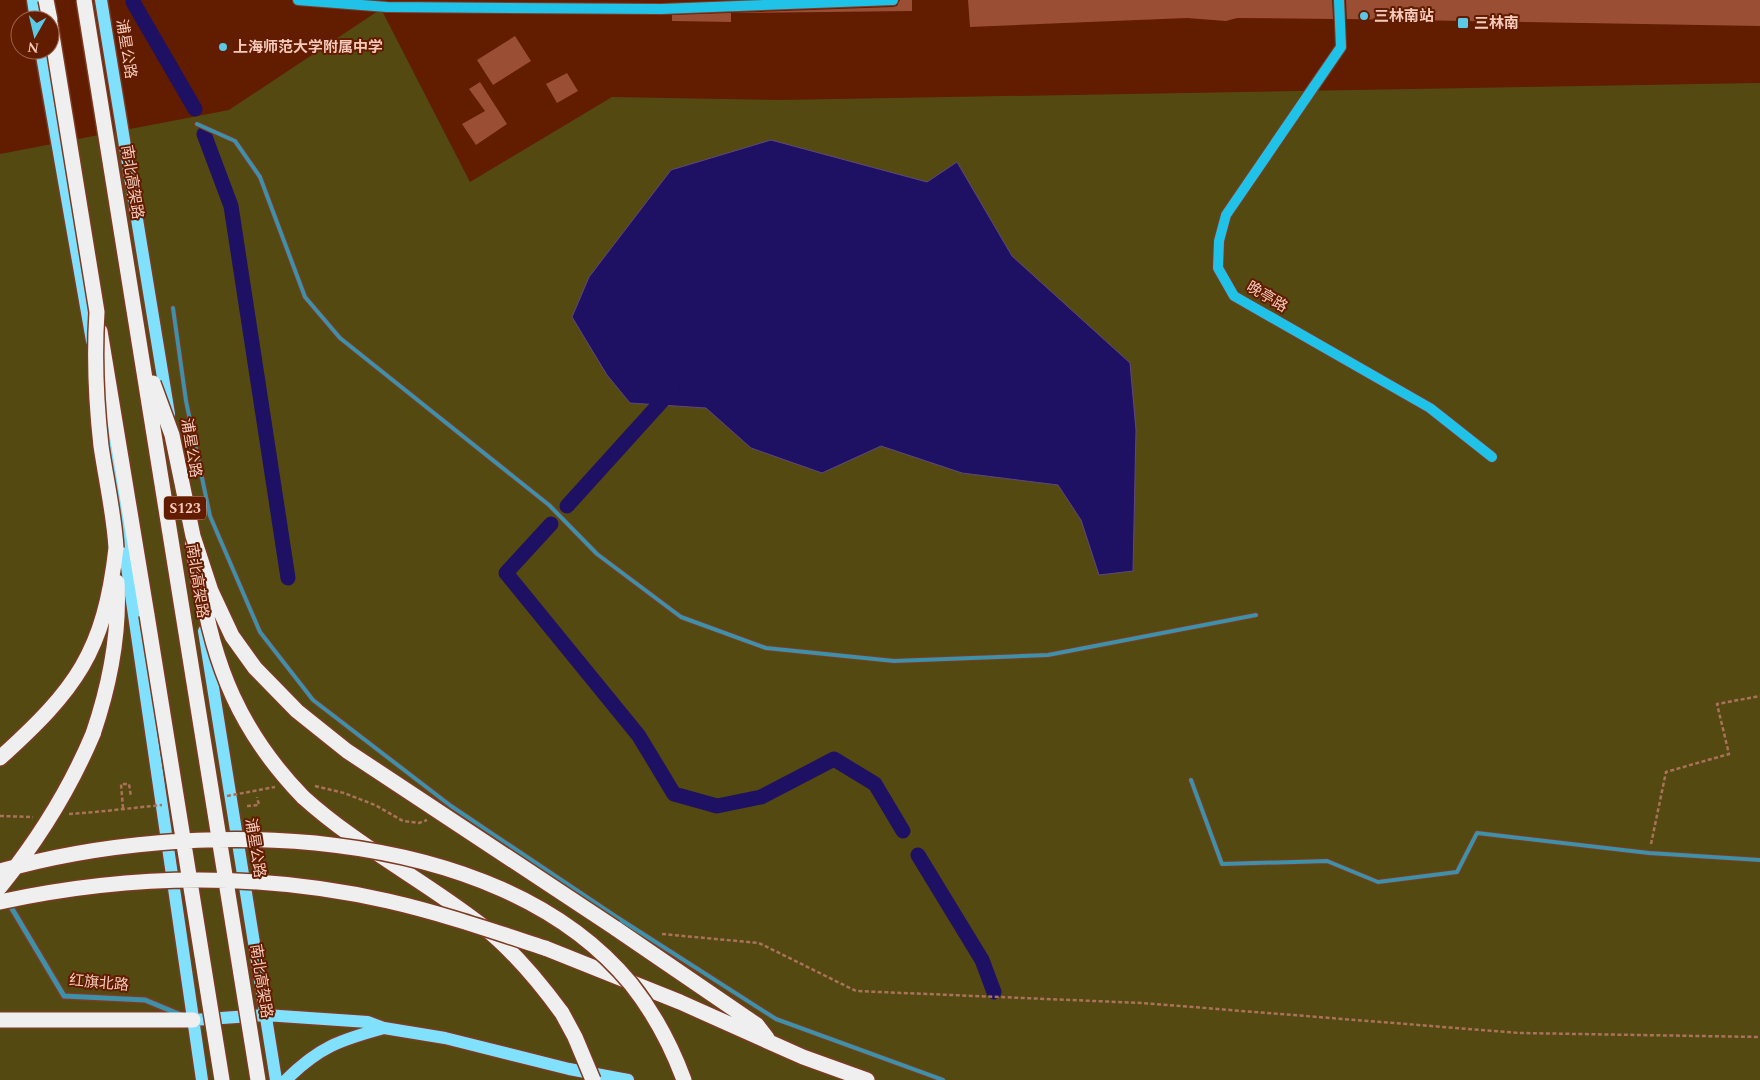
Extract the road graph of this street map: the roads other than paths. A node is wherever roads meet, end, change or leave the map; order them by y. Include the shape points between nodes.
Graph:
1 (84, 0) edge
2 (101, 0) edge
3 (298, 0) edge
4 (892, 0) edge
5 (1339, 0) edge
6 (735, 4) edge
7 (43, 60) edge
8 (56, 60) edge
9 (197, 124) dead end
10 (173, 308) dead end
11 (97, 312) junction
12 (141, 348) junction
13 (1492, 456) dead end
14 (193, 536) junction
15 (116, 548) junction
16 (1256, 616) dead end
17 (0, 758) edge
18 (1191, 780) dead end
19 (1760, 860) edge
20 (0, 871) edge
21 (0, 887) edge
22 (0, 902) edge
23 (266, 1016) junction
24 (0, 1020) edge
25 (193, 1020) junction
26 (384, 1028) junction
27 (772, 1042) junction
28 (202, 1080) edge
29 (222, 1080) edge
30 (258, 1080) edge
31 (276, 1080) edge
32 (286, 1080) edge
33 (593, 1080) edge
34 (628, 1080) edge
35 (684, 1080) edge
36 (867, 1080) edge
37 (943, 1080) edge

1 - 12 highway, 南北高架路, bridge
2 - 23 main road, 浦星公路 / S123
3 - 6 street via 387,7 652,9
4 - 6 street
5 - 13 street, 晚亭路 via 1341,47 1226,215 1219,242 1218,268 1234,296 1430,408
7 - 25 main road via 111,450
8 - 11 highway, bridge
9 - 16 lane via 235,141 260,177 305,297 340,338 549,505 597,554 681,617 766,648 894,662 1048,655
10 - 37 lane via 186,401 210,516 260,632 313,700 451,806 776,1019
11 - 15 highway, bridge via 95,352 99,419
11 - 29 highway, bridge
12 - 14 highway, bridge via 172,435
12 - 30 highway, 南北高架路, bridge
14 - 27 highway, bridge via 211,591 232,636 256,668 297,711 347,751 757,1025
14 - 33 highway, bridge via 202,596 219,663 239,712 267,757 323,815 473,919 513,954 562,1014
15 - 17 highway via 106,607 87,660 55,705
15 - 21 highway, bridge via 116,639 93,734 60,804
18 - 19 lane via 1222,864 1328,861 1378,882 1457,872 1477,832 1649,853
20 - 35 highway, bridge via 94,850 220,839 345,847 444,868 499,889 546,912 599,952 651,1012 667,1039
21 - 25 street, 红旗北路 via 64,996 145,1000
22 - 27 highway, bridge via 79,887 135,881 200,879 314,887 390,901 544,948
23 - 25 main road
23 - 26 main road via 368,1022
23 - 31 main road, 浦星公路 / S123
24 - 25 highway
25 - 28 main road
26 - 32 main road via 331,1044
26 - 34 main road via 445,1038
27 - 36 highway

